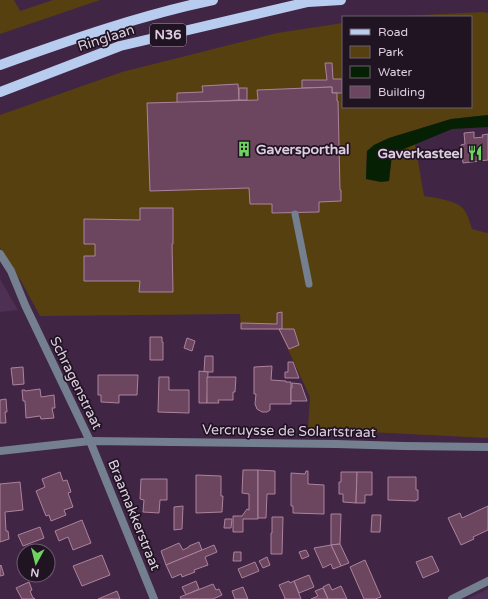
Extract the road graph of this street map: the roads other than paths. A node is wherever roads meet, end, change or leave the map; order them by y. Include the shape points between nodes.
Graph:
1 (214, 0) edge
2 (341, 0) edge
3 (0, 65) edge
4 (0, 92) edge
5 (295, 214) dead end
6 (0, 254) edge
7 (309, 284) dead end
8 (90, 441) junction
9 (488, 447) edge
10 (0, 451) edge
11 (488, 581) edge
12 (154, 599) edge
13 (452, 599) edge

1 - 3 main road, Ringlaan / N36 via 142,17
2 - 4 main road, Ringlaan / N36 via 308,2 120,46
5 - 7 lane
6 - 8 street, Schragenstraat via 11,271
8 - 9 street, Vercruysse de Solartstraat
8 - 10 street, Schragenstraat
8 - 12 street, Braamakkerstraat
11 - 13 street

